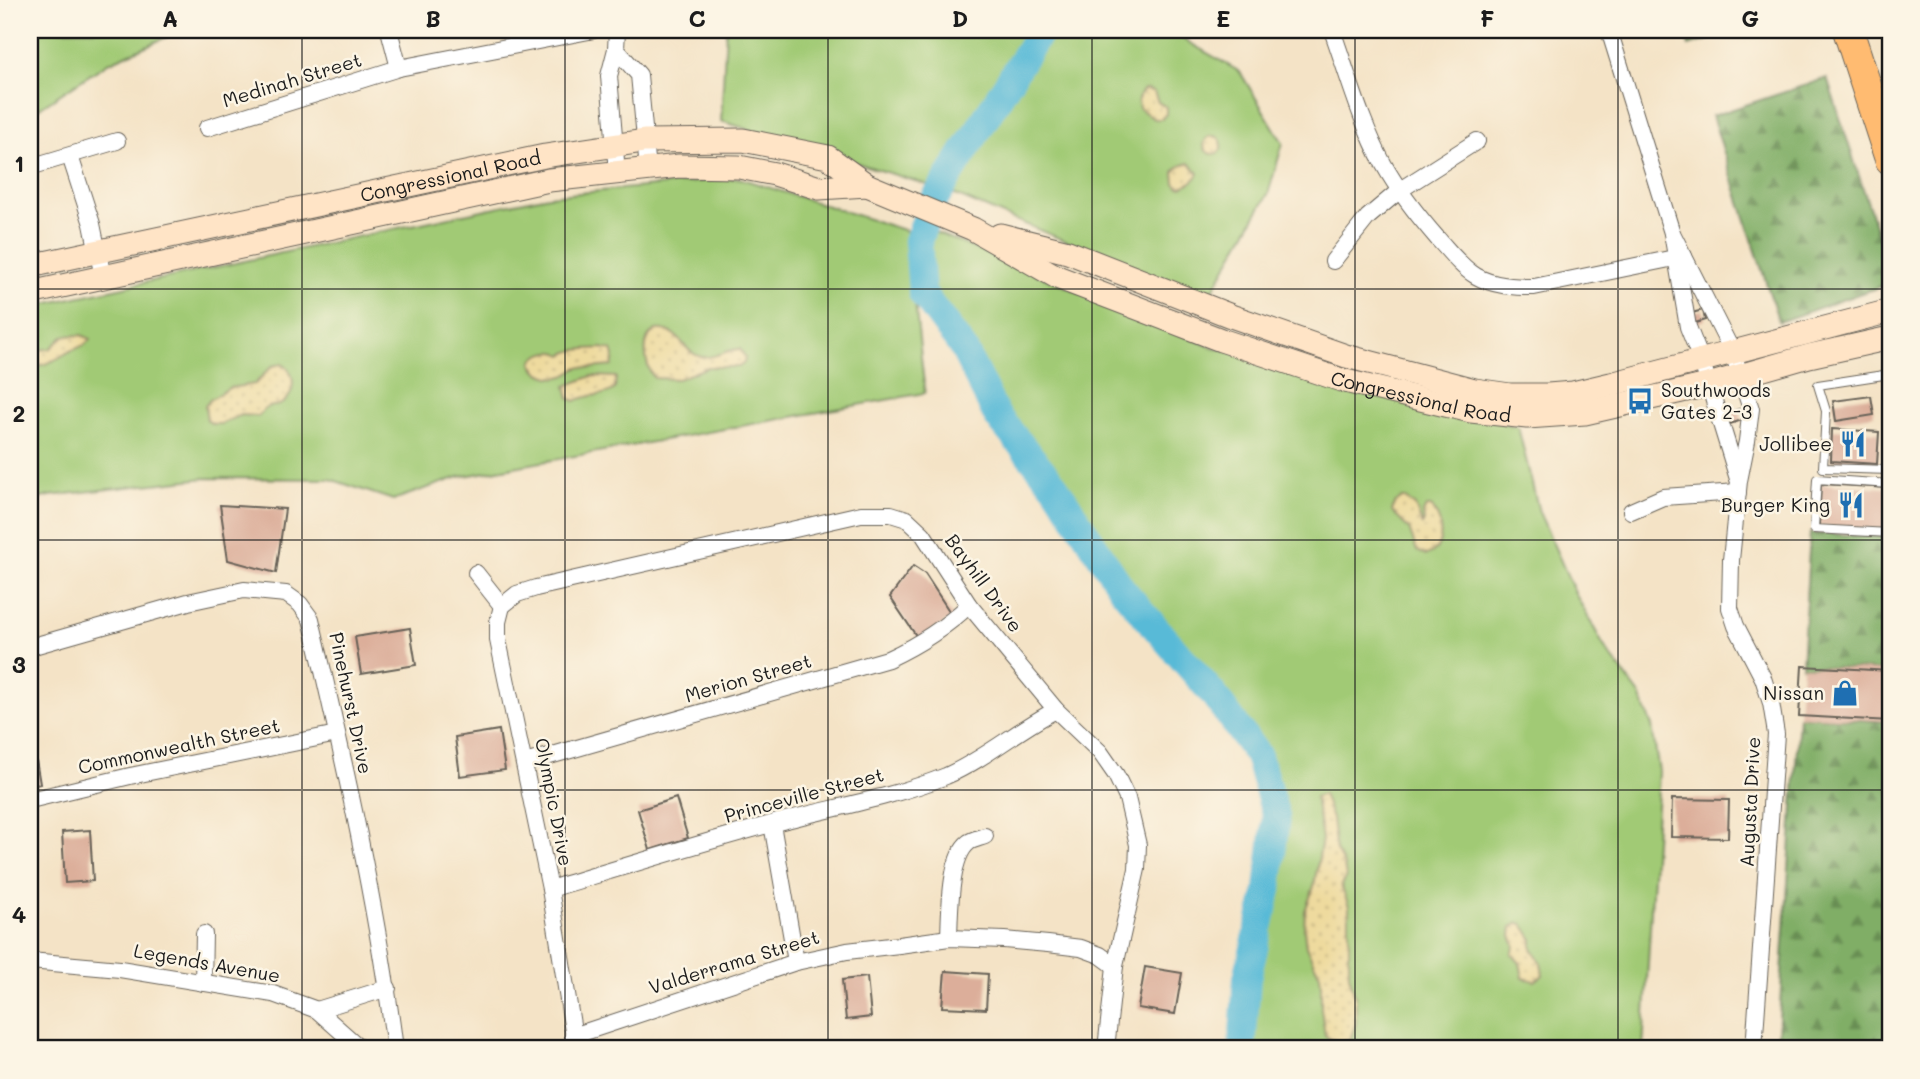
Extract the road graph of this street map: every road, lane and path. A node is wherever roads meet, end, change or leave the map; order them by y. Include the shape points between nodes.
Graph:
1 (388, 30) edge
2 (594, 30) edge
3 (617, 30) edge
4 (1332, 30) edge
5 (1609, 30) edge
6 (1848, 30) edge
7 (616, 49) junction
8 (399, 68) junction
9 (208, 128) dead end
10 (117, 141) dead end
11 (644, 141) junction
12 (1477, 141) dead end
13 (614, 145) junction
14 (70, 156) junction
15 (1890, 159) edge
16 (30, 167) edge
17 (648, 170) junction
18 (617, 173) junction
19 (867, 185) junction
20 (1400, 190) junction
21 (971, 228) junction
22 (98, 251) junction
23 (1680, 257) junction
24 (1333, 261) dead end
25 (30, 265) edge
26 (103, 277) junction
27 (30, 293) edge
28 (1890, 311) edge
29 (1890, 338) edge
30 (1733, 353) junction
31 (1702, 362) junction
32 (1890, 374) edge
33 (1740, 376) junction
34 (1708, 385) junction
35 (1890, 470) edge
36 (1890, 484) edge
37 (1738, 487) junction
38 (1631, 511) dead end
39 (1890, 533) edge
40 (476, 573) dead end
41 (969, 605) junction
42 (502, 606) junction
43 (30, 647) edge
44 (1056, 710) junction
45 (338, 734) junction
46 (525, 763) junction
47 (30, 800) edge
48 (772, 824) junction
49 (985, 836) dead end
50 (550, 889) junction
51 (204, 934) dead end
52 (949, 938) junction
53 (30, 961) edge
54 (796, 962) junction
55 (1115, 966) junction
56 (203, 983) junction
57 (388, 988) junction
58 (317, 1010) junction
59 (574, 1042) edge
60 (361, 1049) edge
61 (395, 1049) edge
62 (1107, 1049) edge
63 (1755, 1049) edge

1 - 8 street
2 - 8 street, Medinah Street
3 - 7 street
4 - 20 street via 1368,133
5 - 23 street, Augusta Drive
6 - 15 highway
7 - 11 street via 639,75
7 - 13 street via 610,76
8 - 9 street, Medinah Street
10 - 14 street
11 - 13 main road, Congressional Road
11 - 17 street
11 - 19 main road, Congressional Road via 743,140 779,146 828,157
12 - 20 street
13 - 18 street
13 - 22 main road, Congressional Road
14 - 16 street
14 - 22 street
17 - 18 main road, Congressional Road
17 - 19 main road, Congressional Road via 739,166 819,188
18 - 26 main road, Congressional Road via 549,180
19 - 21 main road, Congressional Road
20 - 23 street via 1454,257 1476,276 1497,284 1534,287
20 - 24 street via 1368,217
21 - 31 main road, Congressional Road via 1068,252 1346,356 1475,390 1527,396 1573,393
21 - 34 main road, Congressional Road via 1057,277 1221,340 1340,380 1471,411 1527,417 1585,413
22 - 25 main road, Congressional Road
22 - 26 street
23 - 30 street, Augusta Drive
23 - 31 street, Augusta Drive via 1688,327
26 - 27 main road, Congressional Road
28 - 30 main road, Congressional Road
29 - 33 main road, Congressional Road
30 - 31 main road, Congressional Road
30 - 33 street, Augusta Drive
31 - 34 street, Augusta Drive
32 - 35 lane via 1818,385 1826,411 1823,468
33 - 34 main road, Congressional Road
33 - 37 street, Augusta Drive via 1751,409
34 - 37 street, Augusta Drive
36 - 39 lane via 1817,480 1814,529
37 - 38 street via 1663,497
37 - 63 street, Augusta Drive via 1730,608 1763,678 1776,734
40 - 42 street
41 - 42 street, Bayhill Drive via 923,534 907,519 878,513 536,588 517,594
41 - 44 street, Bayhill Drive
41 - 46 street, Merion Street via 951,623 888,660
42 - 46 street, Olympic Drive via 498,640
43 - 45 street, Pinehurst Drive via 217,595 244,590 286,594 311,619
44 - 48 street, Princeville Street via 979,760 946,775 872,800
44 - 55 street, Bayhill Drive via 1100,752 1116,775 1134,820 1138,869
45 - 47 street, Commonwealth Street
45 - 57 street, Pinehurst Drive
46 - 50 street, Olympic Drive
48 - 50 street, Princeville Street
48 - 54 street
49 - 52 street via 968,843 959,856
50 - 59 street, Olympic Drive
51 - 56 street
52 - 54 street, Valderrama Street
52 - 55 street, Valderrama Street via 1081,948
53 - 56 street, Legends Avenue
54 - 59 street, Valderrama Street
55 - 62 street, Bayhill Drive
56 - 58 street, Legends Avenue via 273,994
57 - 58 street
57 - 61 street, Pinehurst Drive
58 - 60 street, Legends Avenue

